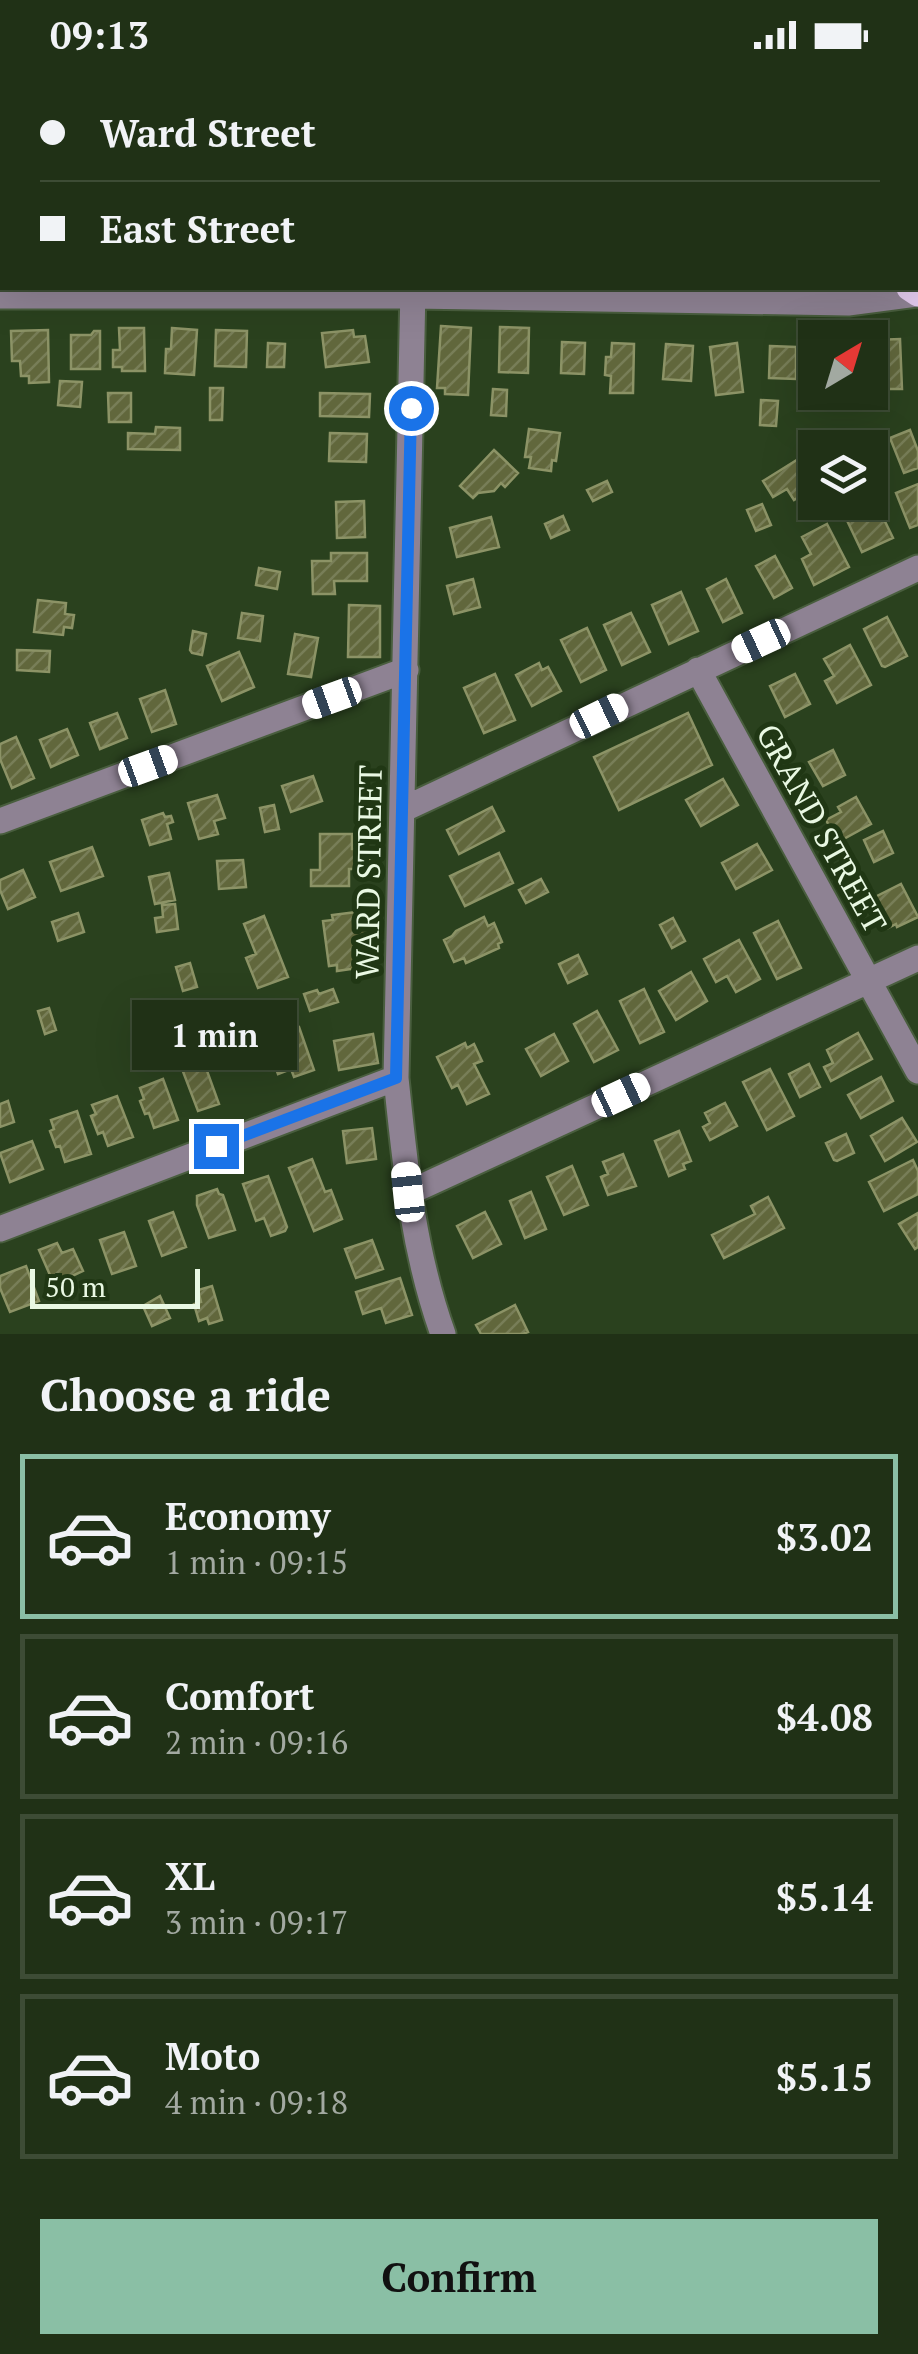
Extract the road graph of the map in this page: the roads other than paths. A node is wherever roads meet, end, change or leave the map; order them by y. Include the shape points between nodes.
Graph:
1 (413, 292) edge
2 (918, 294) edge
3 (0, 296) edge
4 (918, 568) edge
5 (406, 670) junction
6 (698, 670) junction
7 (402, 810) junction
8 (0, 821) edge
9 (918, 958) edge
10 (870, 981) junction
11 (918, 1071) edge
12 (396, 1078) junction
13 (408, 1192) junction
14 (0, 1229) edge
15 (442, 1334) edge

1 - 2 street via 848,303
1 - 3 street
1 - 5 street, WARD STREET
4 - 6 street
5 - 7 street, WARD STREET
5 - 8 street
6 - 7 street
6 - 10 street, GRAND STREET
7 - 12 street, WARD STREET
9 - 10 street
10 - 11 street, GRAND STREET
10 - 13 street
12 - 13 street, WARD STREET
12 - 14 street
13 - 15 street, WARD STREET

